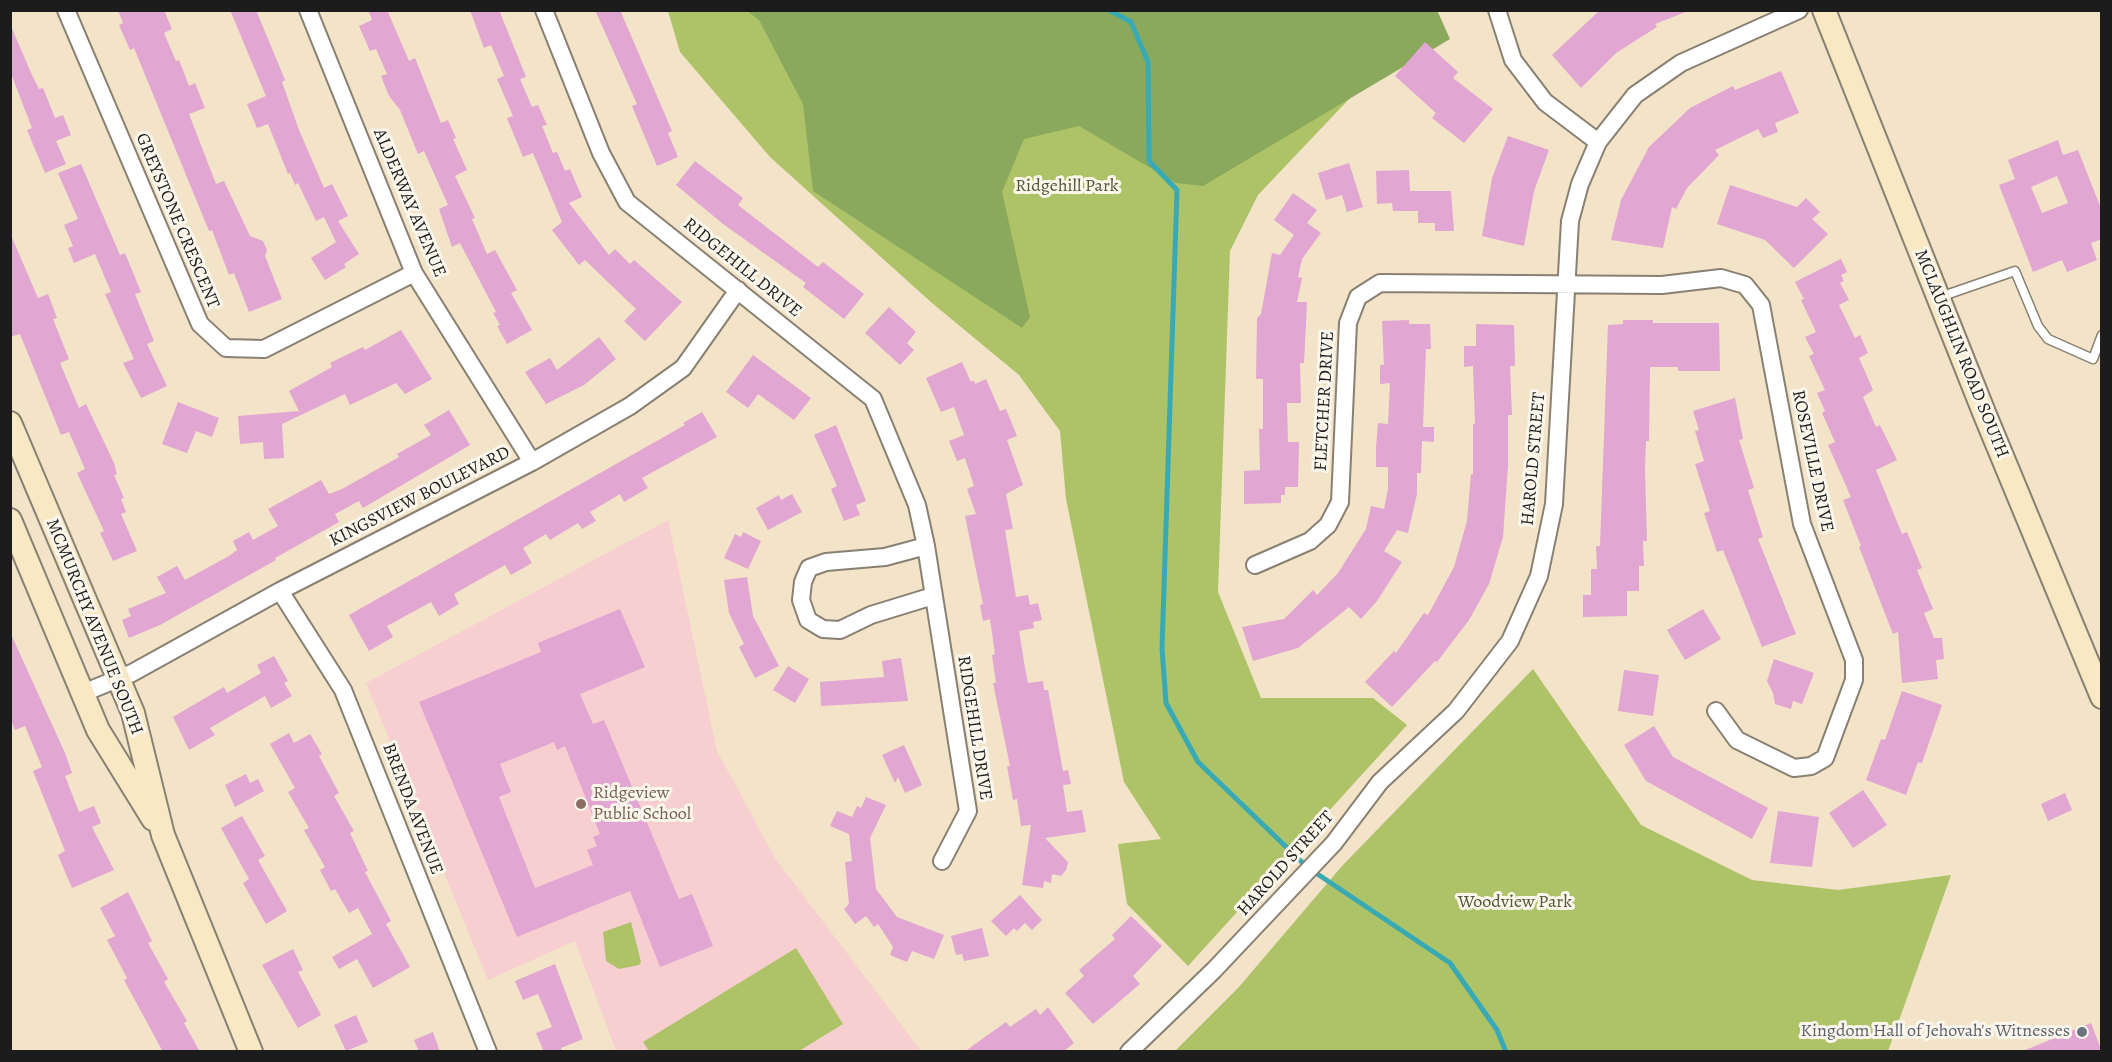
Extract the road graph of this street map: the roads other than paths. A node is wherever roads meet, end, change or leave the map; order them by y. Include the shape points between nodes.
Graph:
1 (66, 10) edge
2 (308, 10) edge
3 (544, 10) edge
4 (1497, 10) edge
5 (1798, 10) edge
6 (1824, 10) edge
7 (1598, 142) junction
8 (414, 273) junction
9 (1566, 283) junction
10 (738, 290) junction
11 (1938, 298) junction
12 (2102, 335) edge
13 (10, 423) edge
14 (531, 462) junction
15 (10, 520) edge
16 (926, 546) junction
17 (1255, 565) dead end
18 (280, 591) junction
19 (933, 596) junction
20 (118, 679) junction
21 (83, 693) junction
22 (2102, 697) edge
23 (1716, 711) dead end
24 (164, 836) junction
25 (942, 861) dead end
26 (251, 1052) edge
27 (488, 1052) edge
28 (1129, 1052) edge

1 - 8 street, GREYSTONE CRESCENT via 200,324 226,348 264,349
2 - 8 street, ALDERWAY AVENUE
3 - 10 street, RIDGEHILL DRIVE via 601,153 627,202
4 - 7 street via 1513,60 1545,102
5 - 7 street, HAROLD STREET via 1681,63 1635,95
6 - 11 street, MCLAUGHLIN ROAD SOUTH
7 - 9 street, HAROLD STREET via 1570,221
8 - 14 street, ALDERWAY AVENUE
9 - 17 street, FLETCHER DRIVE via 1380,283 1358,297 1348,323 1340,502 1328,525 1310,541
9 - 23 street, ROSEVILLE DRIVE via 1662,285 1721,278 1745,285 1761,305 1802,524 1854,660 1854,680 1825,758 1811,766 1794,768 1737,740
9 - 28 street, HAROLD STREET via 1554,504 1539,576 1510,641 1456,711 1380,782 1334,843 1297,883 1215,970
10 - 14 street, KINGSVIEW BOULEVARD via 682,368 630,406
10 - 16 street, RIDGEHILL DRIVE via 873,399 917,505
11 - 12 lane via 2015,271 2038,326 2048,339 2093,359
11 - 22 street, MCLAUGHLIN ROAD SOUTH
13 - 20 street, MCMURCHY AVENUE SOUTH
14 - 18 street, KINGSVIEW BOULEVARD
15 - 21 street, MCMURCHY AVENUE SOUTH
16 - 19 street, RIDGEHILL DRIVE
16 - 19 street via 885,557 826,562 809,568 801,600 808,620 823,629 840,630 871,615
18 - 20 street, KINGSVIEW BOULEVARD
18 - 27 street, BRENDA AVENUE via 343,690
19 - 25 street, RIDGEHILL DRIVE via 968,811
20 - 21 street, KINGSVIEW BOULEVARD
20 - 24 street, MCMURCHY AVENUE SOUTH via 135,720
21 - 24 street, MCMURCHY AVENUE SOUTH via 102,736
24 - 26 street, MCMURCHY AVENUE SOUTH

